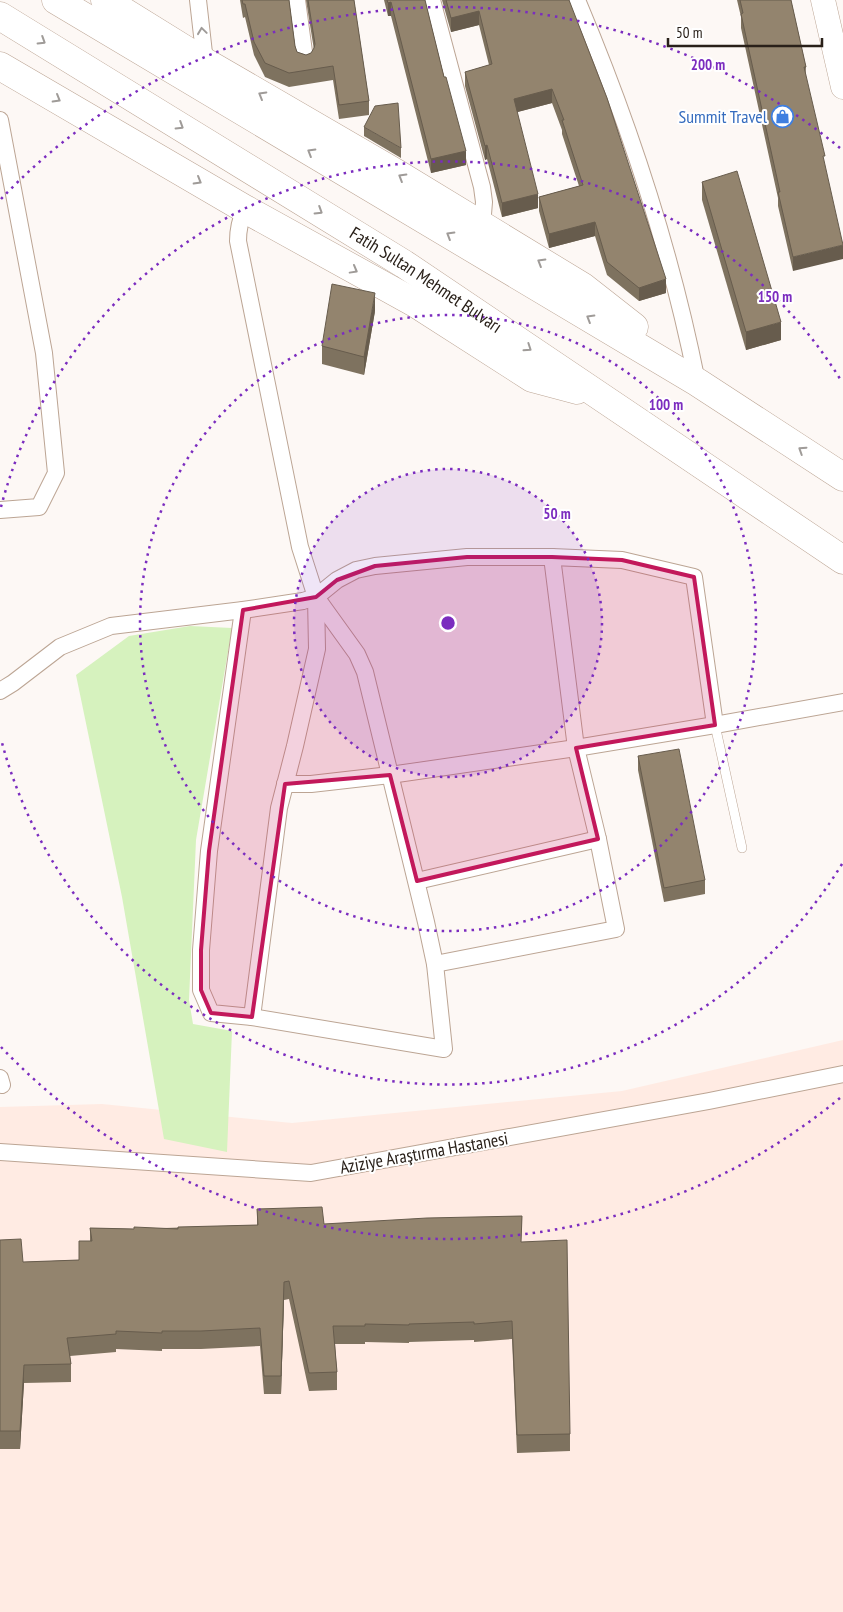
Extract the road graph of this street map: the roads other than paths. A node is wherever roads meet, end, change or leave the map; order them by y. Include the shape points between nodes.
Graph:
1 (56, 0) edge
2 (198, 0) edge
3 (297, 0) edge
4 (432, 0) edge
5 (577, 0) edge
6 (823, 0) edge
7 (118, 2) edge
8 (0, 16) edge
9 (305, 59) edge
10 (205, 62) junction
11 (0, 66) edge
12 (843, 87) edge
13 (0, 120) edge
14 (245, 209) junction
15 (482, 226) junction
16 (692, 379) junction
17 (599, 397) junction
18 (843, 477) edge
19 (0, 510) edge
20 (552, 557) junction
21 (843, 560) edge
22 (316, 597) junction
23 (243, 610) junction
24 (0, 691) edge
25 (843, 702) edge
26 (715, 725) junction
27 (576, 748) junction
28 (390, 775) junction
29 (285, 784) junction
30 (598, 839) junction
31 (742, 848) dead end
32 (417, 881) junction
33 (435, 964) junction
34 (252, 1017) junction
35 (843, 1074) edge
36 (0, 1152) edge

16 -> 1 highway
10 -> 2 street
3 - 9 street
4 - 15 street via 482,187
5 - 16 street via 644,176 687,332
6 - 12 main road
7 - 10 highway
8 -> 17 highway, Fatih Sultan Mehmet Bulvarı via 404,264
15 -> 10 highway
11 -> 14 highway
13 - 19 street via 44,353 56,473 39,507
14 -> 17 highway via 415,304 532,378
14 - 22 street via 240,218 238,241 300,548
16 -> 15 highway via 644,334 583,287
18 -> 16 highway
17 - 21 highway, Fatih Sultan Mehmet Bulvarı
20 - 22 street via 467,557 375,566 356,570
20 - 26 street via 622,560 694,576
20 - 27 street
22 - 23 street
22 - 28 street via 357,654 365,672
22 - 29 street via 317,649
23 - 24 street via 111,626 60,647
23 - 34 street via 209,851 201,990 211,1013
25 - 26 street
26 - 27 street
26 - 31 lane
27 - 28 street
27 - 30 street
28 - 29 street
28 - 32 street
29 - 34 street via 279,808
30 - 32 street
30 - 33 street via 616,929
32 - 33 street
33 - 34 street via 444,1049
35 - 36 street, Aziziye Araştırma Hastanesi via 311,1173

